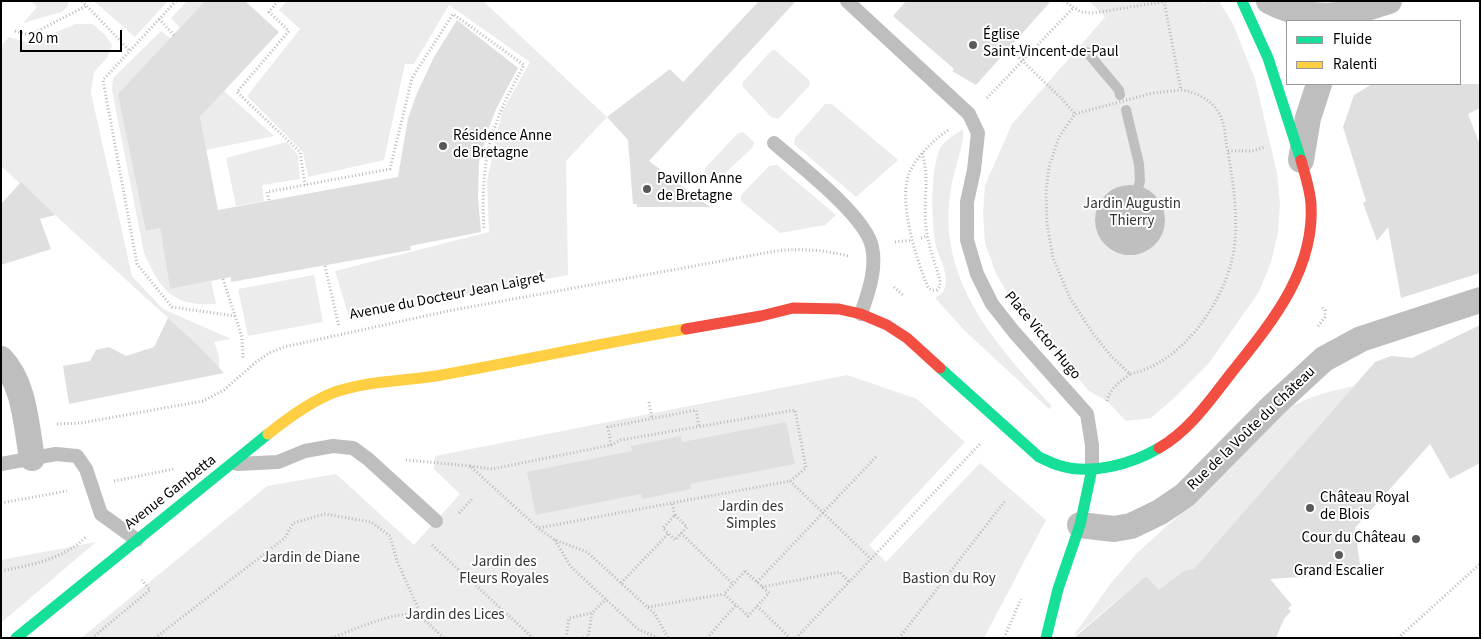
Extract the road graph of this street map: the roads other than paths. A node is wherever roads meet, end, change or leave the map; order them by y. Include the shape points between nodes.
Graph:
1 (847, 1) edge
2 (1242, 1) edge
3 (1268, 1) edge
4 (1398, 1) edge
5 (1375, 7) edge
6 (1318, 85) edge
7 (774, 143) dead end
8 (1301, 160) junction
9 (1480, 300) edge
10 (861, 314) junction
11 (1, 359) edge
12 (32, 458) junction
13 (1, 464) edge
14 (231, 465) junction
15 (1092, 469) junction
16 (436, 521) dead end
17 (1080, 525) junction
18 (137, 540) junction
19 (16, 638) edge
20 (1046, 638) edge

1 - 15 lane, Place Victor Hugo via 969,114 978,133 967,202 967,240 976,274 992,304 1014,332 1087,414
2 - 8 main road, Avenue Gambetta via 1268,58
3 - 5 street via 1315,15 1337,15
4 - 5 street
6 - 8 street
7 - 10 lane via 846,206 868,234 873,267 870,289
8 - 15 main road, Avenue Gambetta via 1310,198 1309,236 1300,272 1278,312 1206,405 1177,436 1149,454
9 - 17 street, Rue de la Voûte du Château via 1361,339 1324,359 1185,495 1160,512 1132,526 1114,529
10 - 14 main road, Avenue Gambetta via 839,309 793,308 435,376 354,386 335,392 286,420
10 - 15 main road, Avenue Gambetta via 907,338 1039,457 1062,467
11 - 12 street via 18,384
12 - 13 lane
12 - 18 lane via 56,454 77,456 86,469 101,514
14 - 16 lane via 278,462 305,451 333,446 353,448
14 - 18 main road, Avenue Gambetta
15 - 17 main road
17 - 20 main road
18 - 19 main road, Avenue Gambetta

